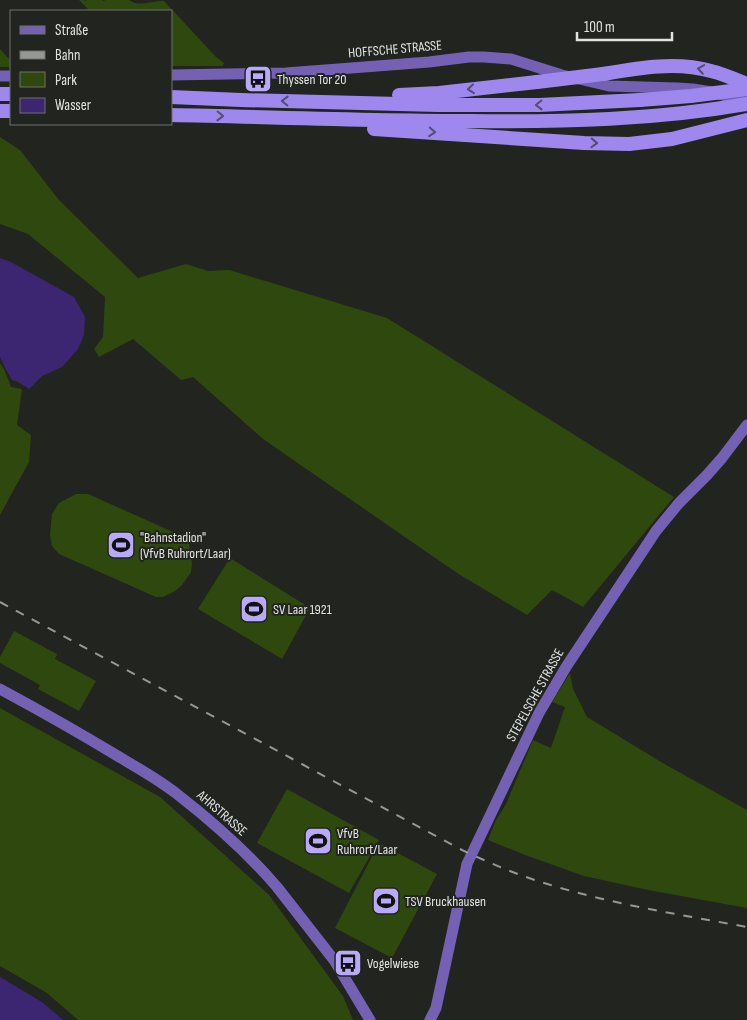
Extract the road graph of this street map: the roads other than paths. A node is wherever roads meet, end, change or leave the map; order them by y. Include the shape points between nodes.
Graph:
1 (172, 75) edge
2 (747, 84) edge
3 (618, 86) junction
4 (747, 89) edge
5 (747, 95) edge
6 (172, 97) edge
7 (334, 102) junction
8 (747, 103) edge
9 (172, 115) edge
10 (315, 118) junction
11 (747, 120) edge
12 (747, 425) edge
13 (0, 689) edge
14 (370, 1020) edge
15 (430, 1020) edge

1 - 3 street, HOFFSCHE STRASSE via 286,73 484,57 511,59 562,75
2 -> 7 highway, bridge via 710,70 660,66 439,93
3 - 5 street, HOFFSCHE STRASSE via 693,81
3 - 8 street, HOFFSCHE STRASSE via 693,89
4 -> 7 highway, bridge via 640,100 539,105
7 -> 6 highway
8 - 10 highway via 692,112 539,121
9 -> 10 highway
10 -> 11 highway via 343,127 608,144 672,139
12 - 15 street, STEPELSCHE STRASSE via 722,458 656,531 539,713 467,864 436,1008
13 - 14 street, AHRSTRASSE via 142,771 175,792 221,829 283,894 334,960

